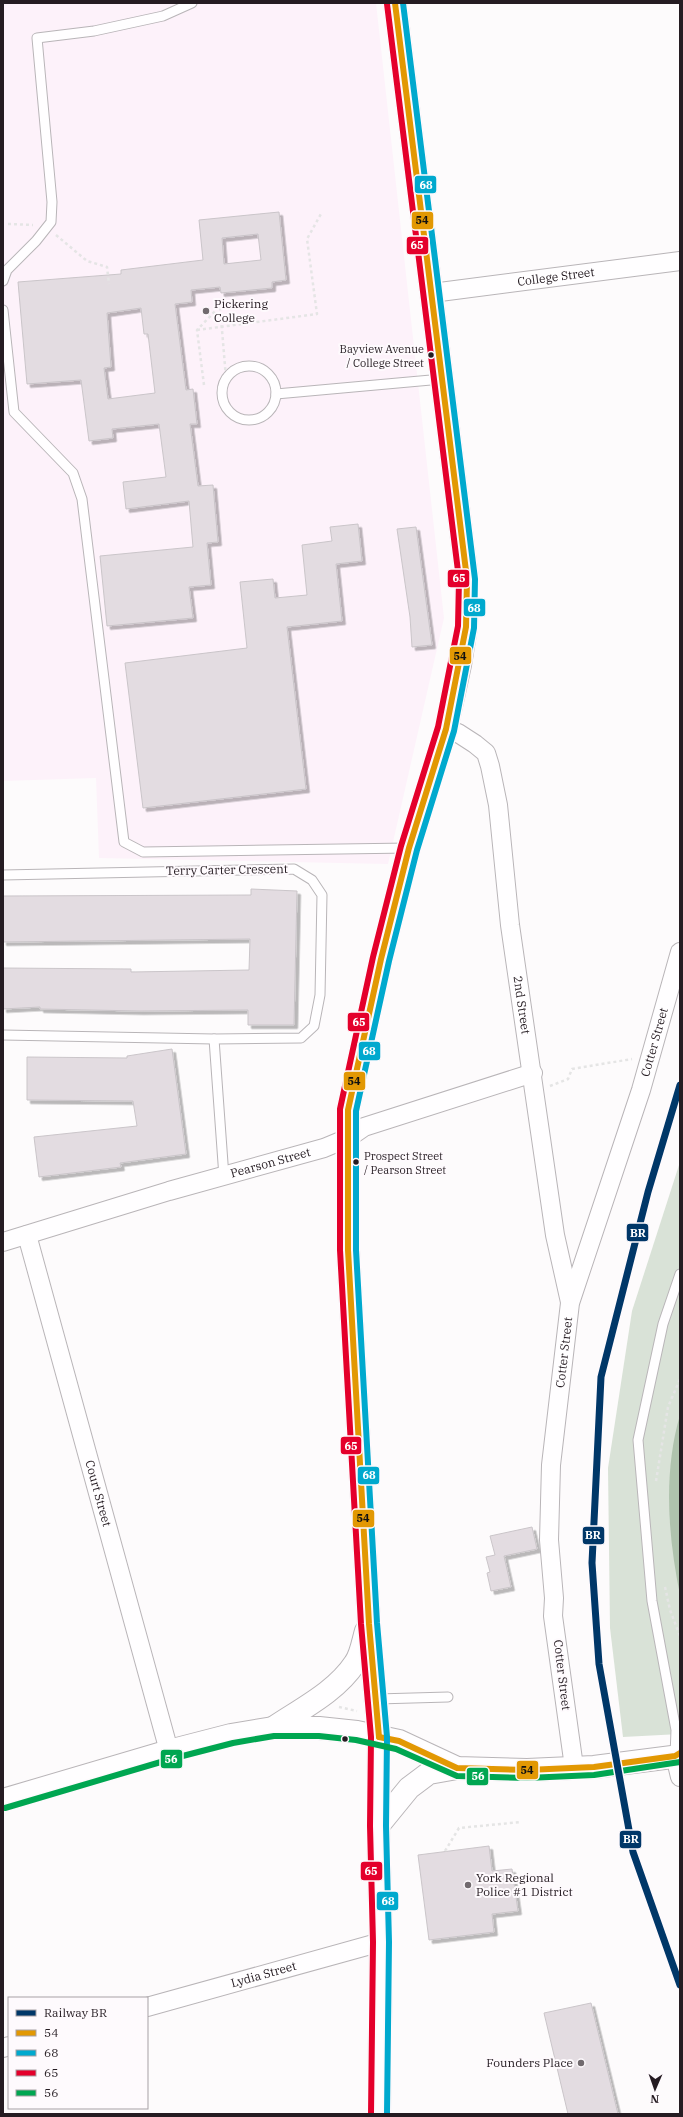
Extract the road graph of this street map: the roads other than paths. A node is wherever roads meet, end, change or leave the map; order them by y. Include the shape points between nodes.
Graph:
1 (192, 3) edge
2 (395, 3) edge
3 (680, 261) edge
4 (3, 281) edge
5 (432, 293) junction
6 (3, 310) edge
7 (443, 379) junction
8 (276, 394) junction
9 (446, 729) junction
10 (409, 848) junction
11 (3, 874) edge
12 (680, 952) edge
13 (3, 1035) edge
14 (214, 1039) junction
15 (533, 1073) junction
16 (348, 1138) junction
17 (224, 1177) junction
18 (27, 1235) junction
19 (3, 1242) edge
20 (680, 1274) edge
21 (570, 1303) junction
22 (369, 1624) junction
23 (448, 1697) dead end
24 (377, 1699) junction
25 (273, 1728) junction
26 (379, 1737) junction
27 (169, 1751) junction
28 (678, 1755) edge
29 (574, 1767) junction
30 (457, 1768) junction
31 (680, 1777) edge
32 (3, 1800) edge
33 (378, 1826) junction
34 (381, 1942) junction
35 (148, 2007) edge
36 (378, 2114) edge

1 - 4 lane via 163,16 94,31 37,38 52,202 50,225 7,270
2 - 5 main road
3 - 5 street, College Street
5 - 7 main road
6 - 10 lane via 14,412 73,474 82,499 124,842 143,852
7 - 8 lane
7 - 9 main road via 467,579 466,627
8 - 8 lane via 269,412 250,421 232,415 221,398 226,378 233,371 252,366 262,369 270,376 275,384
9 - 10 main road
9 - 15 street, 2nd Street via 458,733 486,752 490,766 498,805 510,925
10 - 16 main road via 381,959 350,1103
11 - 14 lane, Terry Carter Crescent via 294,868 312,880 322,894 320,995 314,1026 301,1038
12 - 21 street, Cotter Street via 650,1056
13 - 14 lane, Terry Carter Crescent
14 - 17 lane
15 - 16 street, Pearson Street via 364,1127
15 - 21 street, 2nd Street via 555,1235
16 - 17 street, Pearson Street via 324,1148
16 - 22 main road via 348,1250
17 - 18 street, Pearson Street via 169,1191
18 - 19 street, Pearson Street
18 - 27 street, Court Street
20 - 28 lane via 663,1324 638,1440 652,1600 676,1730
21 - 29 street, Cotter Street via 551,1465 549,1540 554,1591 553,1616
22 - 24 main road
22 - 25 main road via 356,1662 341,1680
23 - 24 lane
24 - 26 main road
25 - 26 main road via 319,1728
25 - 27 main road
26 - 30 main road via 399,1741
26 - 33 main road
27 - 32 main road
28 - 29 main road via 618,1764
28 - 31 street
29 - 30 main road via 528,1770
30 - 33 main road via 429,1773 409,1788
33 - 34 main road
34 - 35 street, Lydia Street
34 - 36 main road

